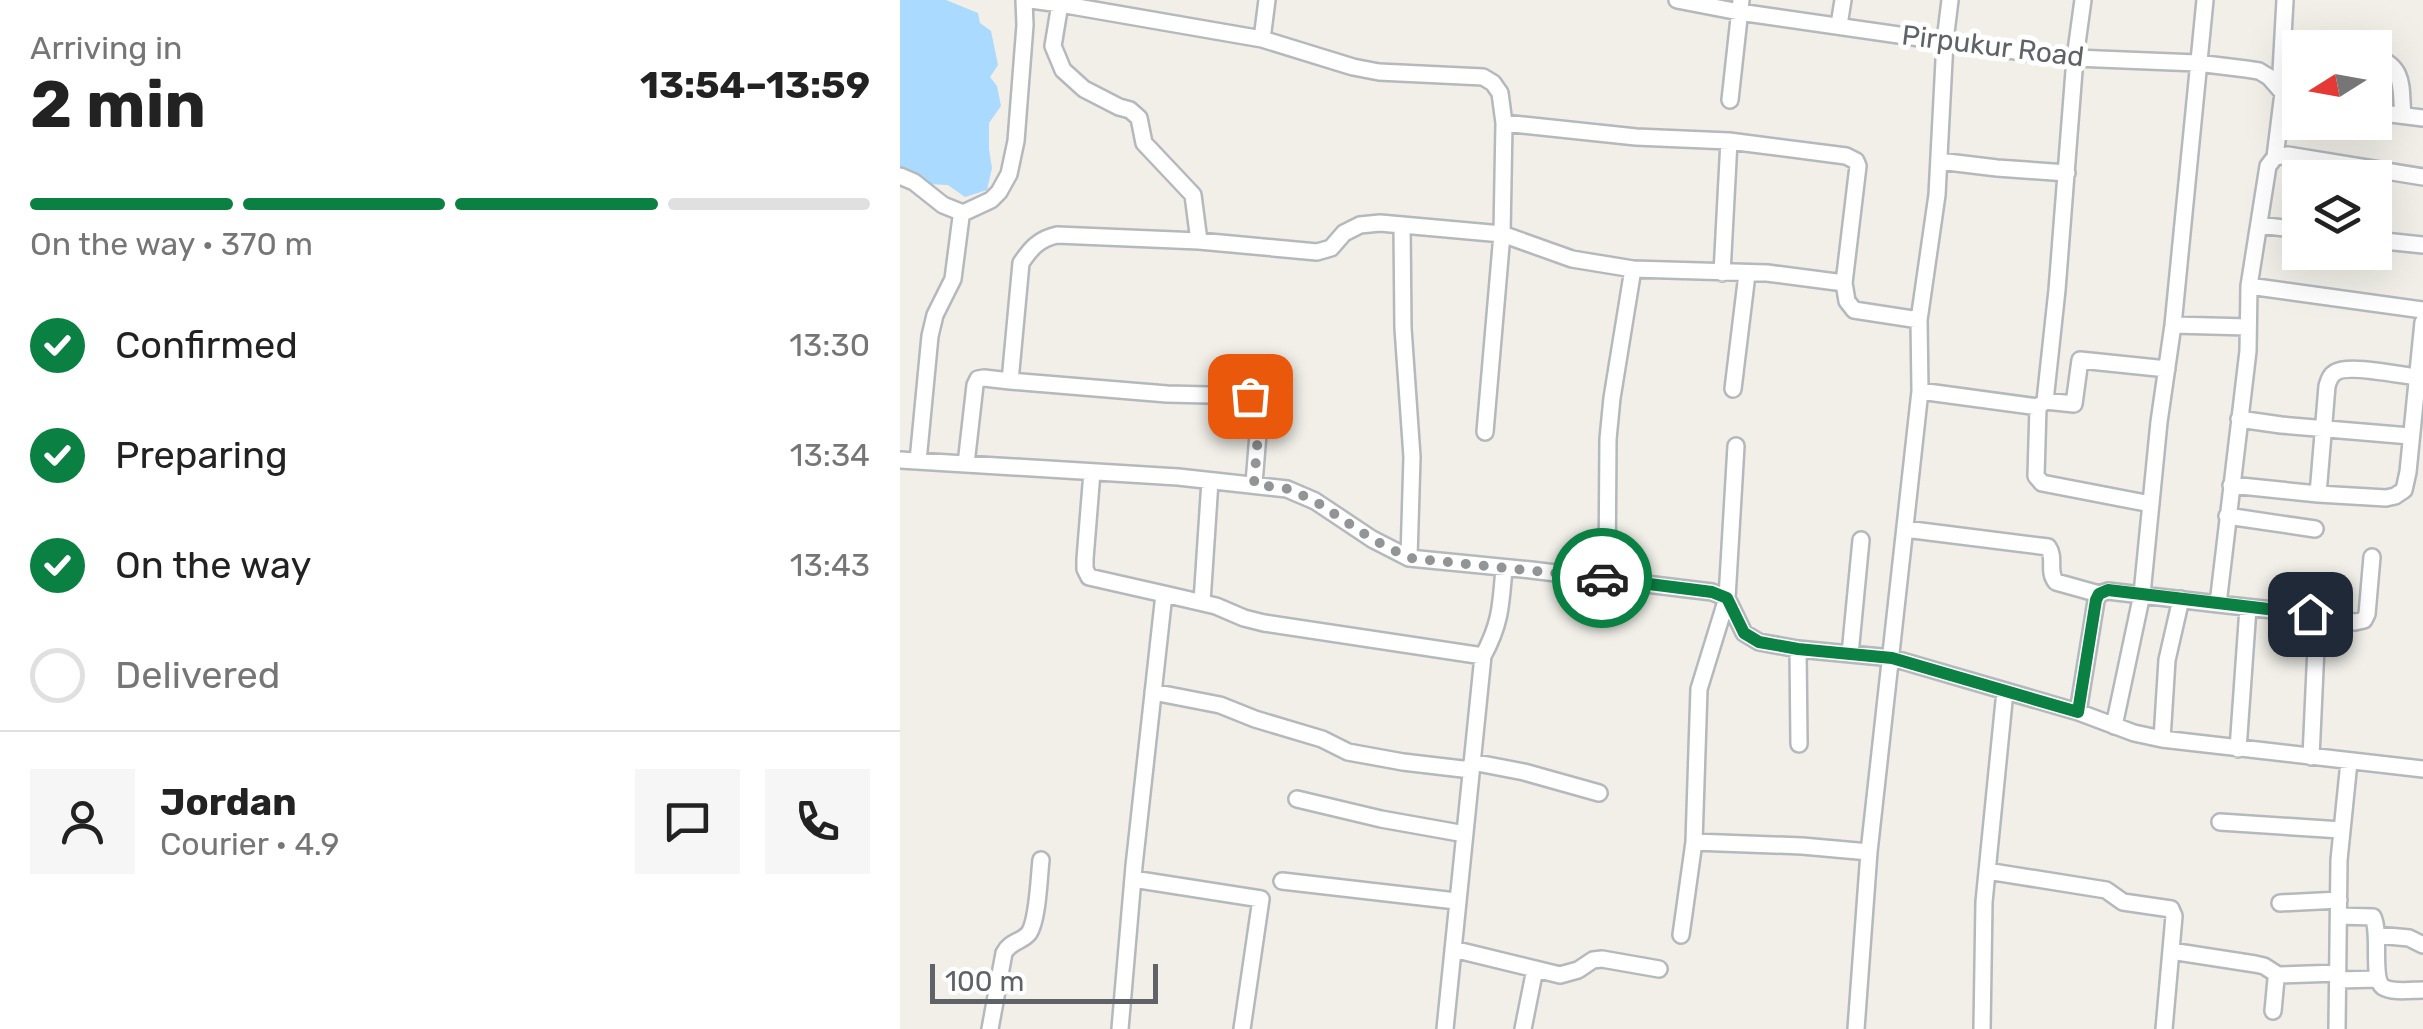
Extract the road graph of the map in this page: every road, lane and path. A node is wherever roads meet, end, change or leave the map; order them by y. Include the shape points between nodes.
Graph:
1 (1028, 0) edge
2 (1267, 0) edge
3 (1678, 0) edge
4 (1843, 0) edge
5 (1950, 0) edge
6 (2083, 0) edge
7 (2204, 0) edge
8 (2285, 0) edge
9 (1060, 2) edge
10 (1740, 6) edge
11 (1839, 25) junction
12 (2283, 30) edge
13 (1262, 39) junction
14 (1945, 41) junction
15 (2282, 41) edge
16 (2075, 58) junction
17 (2197, 63) junction
18 (2392, 66) edge
19 (2282, 93) junction
20 (1730, 100) dead end
21 (2392, 114) edge
22 (2403, 116) junction
23 (2423, 118) edge
24 (1504, 123) junction
25 (1729, 141) junction
26 (2275, 156) junction
27 (1939, 161) junction
28 (2067, 173) junction
29 (900, 176) edge
30 (2423, 176) edge
31 (964, 213) junction
32 (1402, 225) junction
33 (2259, 226) junction
34 (2282, 228) edge
35 (1502, 234) junction
36 (1199, 241) junction
37 (2392, 242) edge
38 (2423, 246) edge
39 (1633, 269) junction
40 (1722, 273) junction
41 (1747, 274) junction
42 (1844, 282) junction
43 (2250, 286) junction
44 (2423, 310) edge
45 (1919, 320) junction
46 (2423, 322) edge
47 (2172, 325) junction
48 (2248, 327) junction
49 (2167, 369) junction
50 (2416, 376) junction
51 (1010, 380) junction
52 (1734, 389) dead end
53 (1920, 392) junction
54 (2041, 404) junction
55 (2240, 418) junction
56 (2323, 430) junction
57 (1485, 432) dead end
58 (2410, 436) junction
59 (1736, 446) dead end
60 (900, 460) edge
61 (918, 462) junction
62 (966, 464) junction
63 (1092, 472) junction
64 (2415, 473) edge
65 (1210, 480) junction
66 (1254, 484) junction
67 (2230, 485) junction
68 (2318, 494) junction
69 (2151, 504) junction
70 (2227, 516) junction
71 (1905, 529) junction
72 (2315, 529) dead end
73 (1861, 540) dead end
74 (2372, 556) dead end
75 (1409, 558) junction
76 (1504, 568) junction
77 (1607, 579) junction
78 (1164, 594) junction
79 (2099, 594) junction
80 (2142, 594) junction
81 (1727, 598) junction
82 (2181, 599) junction
83 (1202, 602) junction
84 (2218, 604) junction
85 (2248, 608) junction
86 (2316, 618) junction
87 (1798, 649) junction
88 (1850, 654) junction
89 (1483, 656) junction
90 (1892, 658) junction
91 (2005, 690) junction
92 (1153, 692) junction
93 (2078, 712) junction
94 (2114, 726) junction
95 (2162, 739) junction
96 (1799, 744) dead end
97 (2238, 749) junction
98 (2311, 757) junction
99 (2350, 762) junction
100 (1472, 766) junction
101 (2423, 768) edge
102 (1599, 794) dead end
103 (1297, 799) dead end
104 (2220, 822) dead end
105 (2340, 830) junction
106 (1465, 834) junction
107 (1694, 842) junction
108 (1869, 852) junction
109 (1040, 860) dead end
110 (1987, 871) junction
111 (1133, 879) junction
112 (1282, 881) dead end
113 (1456, 901) junction
114 (2280, 902) dead end
115 (2339, 908) junction
116 (1682, 935) dead end
117 (2378, 935) junction
118 (2423, 946) edge
119 (1453, 949) junction
120 (2171, 952) junction
121 (1535, 969) junction
122 (1659, 969) dead end
123 (2278, 975) junction
124 (2338, 976) junction
125 (2378, 979) junction
126 (2423, 990) edge
127 (2273, 1011) dead end
128 (990, 1029) edge
129 (1120, 1029) edge
130 (1242, 1029) edge
131 (1445, 1029) edge
132 (1524, 1029) edge
133 (1856, 1029) edge
134 (1982, 1029) edge
135 (2164, 1029) edge
136 (2338, 1029) edge

1 - 9 street
1 - 31 street via 1008,174 991,200
2 - 13 street
3 - 10 street, Pirpukur Road
4 - 11 street
5 - 14 street
6 - 16 street
7 - 17 street
8 - 12 street
9 - 13 street
9 - 36 street via 1052,46 1064,70 1084,89 1139,118 1144,143 1193,195
10 - 11 street, Pirpukur Road
10 - 20 street
11 - 14 street, Pirpukur Road
13 - 24 street via 1378,72 1483,77 1500,92
14 - 16 street, Pirpukur Road
14 - 27 street
15 - 19 street
16 - 17 street, Pirpukur Road
16 - 28 street
17 - 19 street, Pirpukur Road via 2259,71
17 - 47 street
18 - 22 street
19 - 26 street
21 - 22 street
22 - 23 street
24 - 25 street
24 - 35 street
25 - 40 street
25 - 42 street via 1856,161
26 - 30 street
26 - 33 street
27 - 28 street
27 - 45 street
28 - 54 street
29 - 31 street
31 - 61 street via 953,279 930,336
32 - 35 street
32 - 36 street via 1360,225 1317,252
32 - 75 street via 1412,457
33 - 34 street
33 - 43 street
35 - 39 street via 1572,258
35 - 57 street
36 - 51 street via 1043,238 1020,263
37 - 38 street
39 - 40 street
39 - 77 street via 1608,439
40 - 41 street
41 - 42 street
41 - 52 street
42 - 45 street via 1854,310
43 - 44 street
43 - 48 street
45 - 53 street
46 - 50 street
47 - 48 street
47 - 49 street
48 - 55 street
49 - 54 street via 2080,360 2074,404
49 - 69 street
50 - 56 street via 2336,372 2327,386
50 - 58 street
51 - 62 street via 975,384
51 - 66 street via 1250,396 1260,410
53 - 54 street
53 - 71 street
54 - 69 street via 2036,476 2042,484
55 - 56 street
55 - 67 street
56 - 58 street
56 - 68 street
58 - 64 street
59 - 81 street
60 - 61 street
61 - 62 street
62 - 63 street
63 - 65 street
63 - 78 street via 1089,577
64 - 68 street via 2404,490 2386,498
65 - 66 street
65 - 83 street
66 - 75 street via 1315,501
67 - 68 street
67 - 70 street
69 - 80 street
70 - 72 street
70 - 84 street
71 - 79 street via 2048,547 2056,582
71 - 90 street
73 - 88 street
74 - 86 street via 2364,620
75 - 76 street
76 - 77 street
76 - 89 street via 1496,632
77 - 81 street
78 - 83 street
78 - 92 street
79 - 80 street
79 - 93 street
80 - 82 street
80 - 94 street
81 - 87 street via 1750,638
81 - 107 street via 1699,690
82 - 84 street
82 - 95 street via 2167,660
83 - 89 street via 1264,623
84 - 85 street
85 - 86 street
85 - 97 street
86 - 98 street
87 - 88 street
87 - 96 street
88 - 90 street
89 - 100 street
90 - 91 street
90 - 108 street
91 - 93 street
91 - 110 street
92 - 100 street via 1220,705 1348,752
92 - 111 street
93 - 94 street
94 - 95 street
95 - 97 street
97 - 98 street
98 - 99 street
99 - 101 street
99 - 105 street
100 - 102 street via 1524,772
100 - 106 street
103 - 106 street
104 - 105 street
105 - 115 street
106 - 113 street
107 - 108 street
107 - 116 street
108 - 133 street
109 - 128 street via 1033,923 1004,953
110 - 120 street via 2167,907 2174,916
110 - 134 street
111 - 129 street
111 - 130 street via 1260,899
112 - 113 street
113 - 119 street
114 - 115 street
115 - 117 street via 2373,918
115 - 124 street
117 - 118 street
117 - 125 street
119 - 121 street
119 - 131 street
120 - 123 street via 2255,964
120 - 135 street
121 - 122 street via 1560,975 1602,959
121 - 132 street
123 - 124 street
123 - 127 street
124 - 125 street
124 - 136 street
125 - 126 street via 2388,989

